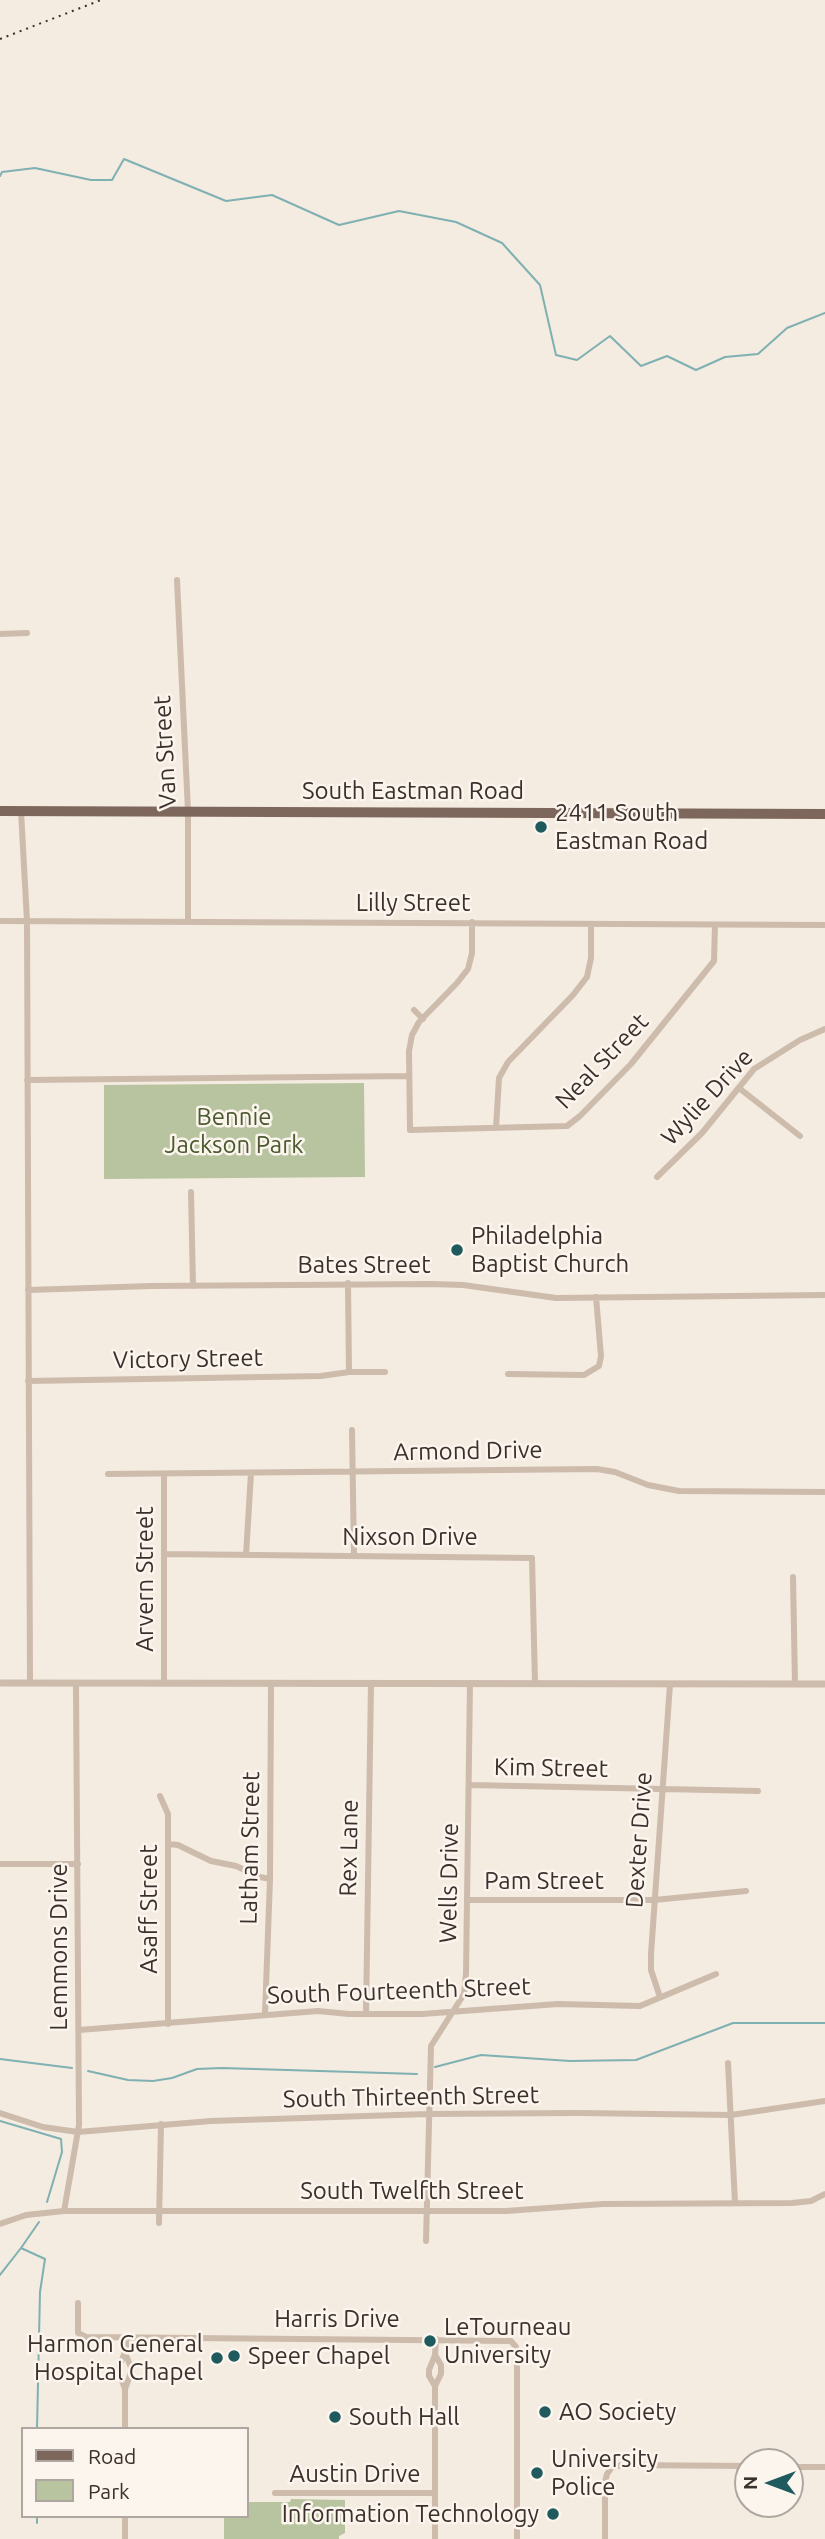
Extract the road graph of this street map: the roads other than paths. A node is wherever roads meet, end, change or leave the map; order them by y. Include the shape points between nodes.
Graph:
1 (177, 580) dead end
2 (0, 634) edge
3 (27, 634) dead end
4 (0, 811) edge
5 (21, 811) junction
6 (188, 811) junction
7 (825, 814) edge
8 (0, 921) edge
9 (27, 921) junction
10 (188, 922) junction
11 (472, 922) junction
12 (591, 924) junction
13 (715, 925) junction
14 (825, 925) edge
15 (414, 1010) dead end
16 (423, 1019) junction
17 (825, 1029) edge
18 (409, 1076) junction
19 (27, 1080) junction
20 (739, 1088) junction
21 (496, 1128) junction
22 (800, 1136) dead end
23 (657, 1177) dead end
24 (191, 1192) dead end
25 (348, 1283) junction
26 (193, 1286) junction
27 (28, 1290) junction
28 (825, 1295) edge
29 (596, 1297) junction
30 (385, 1372) dead end
31 (349, 1373) junction
32 (508, 1374) dead end
33 (28, 1381) junction
34 (352, 1430) dead end
35 (354, 1471) junction
36 (251, 1473) junction
37 (108, 1474) dead end
38 (164, 1474) junction
39 (825, 1492) edge
40 (164, 1554) junction
41 (246, 1555) junction
42 (354, 1556) junction
43 (793, 1577) dead end
44 (0, 1683) edge
45 (30, 1683) junction
46 (76, 1683) junction
47 (164, 1683) junction
48 (271, 1683) junction
49 (371, 1683) junction
50 (470, 1683) junction
51 (535, 1683) junction
52 (670, 1684) junction
53 (795, 1684) junction
54 (825, 1684) edge
55 (470, 1786) junction
56 (662, 1789) junction
57 (758, 1791) dead end
58 (160, 1796) dead end
59 (168, 1844) junction
60 (0, 1864) edge
61 (78, 1864) junction
62 (270, 1879) junction
63 (746, 1891) dead end
64 (468, 1900) junction
65 (654, 1900) junction
66 (716, 1975) dead end
67 (660, 1997) junction
68 (454, 2012) junction
69 (265, 2014) junction
70 (366, 2014) junction
71 (168, 2024) junction
72 (79, 2030) junction
73 (728, 2063) dead end
74 (825, 2101) edge
75 (0, 2113) edge
76 (428, 2114) junction
77 (731, 2115) junction
78 (161, 2124) junction
79 (78, 2132) junction
80 (825, 2194) edge
81 (735, 2203) junction
82 (159, 2210) junction
83 (426, 2210) junction
84 (64, 2211) junction
85 (159, 2223) dead end
86 (0, 2224) edge
87 (426, 2241) dead end
88 (78, 2303) dead end
89 (125, 2338) junction
90 (436, 2339) junction
91 (125, 2352) junction
92 (435, 2355) junction
93 (435, 2386) junction
94 (125, 2389) junction
95 (125, 2427) edge
96 (734, 2466) edge
97 (804, 2467) edge
98 (825, 2467) edge
99 (275, 2493) dead end
100 (435, 2493) junction
101 (125, 2518) edge
102 (125, 2539) edge
103 (435, 2539) edge
104 (517, 2539) edge
105 (605, 2539) edge

1 - 6 street, Van Street
2 - 3 street
4 - 5 main road, South Eastman Road
5 - 6 main road, South Eastman Road
5 - 9 street
6 - 7 main road, South Eastman Road
6 - 10 street, Van Street
8 - 9 street, Lilly Street
9 - 10 street, Lilly Street
9 - 19 street
10 - 11 street, Lilly Street
11 - 12 street, Lilly Street
11 - 16 street via 468,968
12 - 13 street, Lilly Street
12 - 21 street via 587,977 508,1062 499,1078
13 - 14 street, Lilly Street
13 - 21 street, Neal Street via 714,961 631,1065 580,1116 567,1126
15 - 16 street
16 - 18 street via 412,1035
17 - 20 street, Wylie Drive via 763,1062
18 - 19 street
18 - 21 street, Neal Street via 410,1130
19 - 27 street
20 - 22 street
20 - 23 street, Wylie Drive
24 - 26 street
25 - 26 street, Bates Street
25 - 29 street, Bates Street via 463,1285 536,1297
25 - 31 street
26 - 27 street, Bates Street
27 - 33 street
28 - 29 street, Bates Street
29 - 32 street via 599,1366 584,1375
30 - 31 street, Victory Street
31 - 33 street, Victory Street
33 - 45 street
34 - 35 street
35 - 36 street, Armond Drive
35 - 39 street, Armond Drive via 597,1469 679,1490
35 - 42 street
36 - 38 street, Armond Drive
36 - 41 street
37 - 38 street, Armond Drive
38 - 40 street, Arvern Street
40 - 41 street, Nixson Drive
40 - 47 street, Arvern Street
41 - 42 street, Nixson Drive
42 - 51 street, Nixson Drive via 532,1558
43 - 53 street
44 - 45 street
45 - 46 street
46 - 47 street
46 - 61 street, Lemmons Drive
47 - 48 street
48 - 49 street
48 - 62 street, Latham Street
49 - 50 street
49 - 70 street, Rex Lane
50 - 51 street
50 - 55 street, Wells Drive
51 - 52 street
52 - 53 street
52 - 56 street, Dexter Drive
53 - 54 street
55 - 56 street, Kim Street
55 - 64 street, Wells Drive
56 - 57 street, Kim Street
56 - 65 street, Dexter Drive
58 - 59 street, Asaff Street via 167,1811
59 - 62 street
59 - 71 street, Asaff Street
60 - 61 street
61 - 72 street, Lemmons Drive
62 - 69 street, Latham Street
63 - 65 street, Pam Street
64 - 65 street, Pam Street
64 - 68 street, Wells Drive via 464,1994
65 - 67 street, Dexter Drive via 651,1970
66 - 67 street, South Fourteenth Street
67 - 68 street, South Fourteenth Street via 640,2006 558,2004
68 - 70 street, South Fourteenth Street
68 - 76 street, Wells Drive via 431,2046
69 - 70 street, South Fourteenth Street
69 - 71 street, South Fourteenth Street
71 - 72 street, South Fourteenth Street
72 - 79 street, Lemmons Drive
73 - 77 street
74 - 77 street, South Thirteenth Street
75 - 79 street, South Thirteenth Street
76 - 77 street, South Thirteenth Street
76 - 78 street, South Thirteenth Street
76 - 83 street, Wells Drive
77 - 81 street
78 - 79 street, South Thirteenth Street
78 - 82 street
79 - 84 street, Lemmons Drive
80 - 81 street, South Twelfth Street via 811,2201
81 - 83 street, South Twelfth Street
82 - 83 street, South Twelfth Street
82 - 84 street, South Twelfth Street
82 - 85 street
83 - 87 street, Wells Drive
84 - 86 street, South Twelfth Street via 26,2215
88 - 89 street, Harris Drive via 80,2336
89 - 90 street, Harris Drive
89 - 91 street
90 - 92 street
90 - 104 street, Harris Drive via 504,2339 516,2347
91 - 94 street via 132,2370
91 - 94 street via 118,2370
92 - 93 street via 429,2370
92 - 93 street via 442,2374
93 - 100 street
94 - 95 street
96 - 105 street via 612,2467 605,2482
97 - 98 street
99 - 100 street, Austin Drive
100 - 103 street
101 - 102 street

